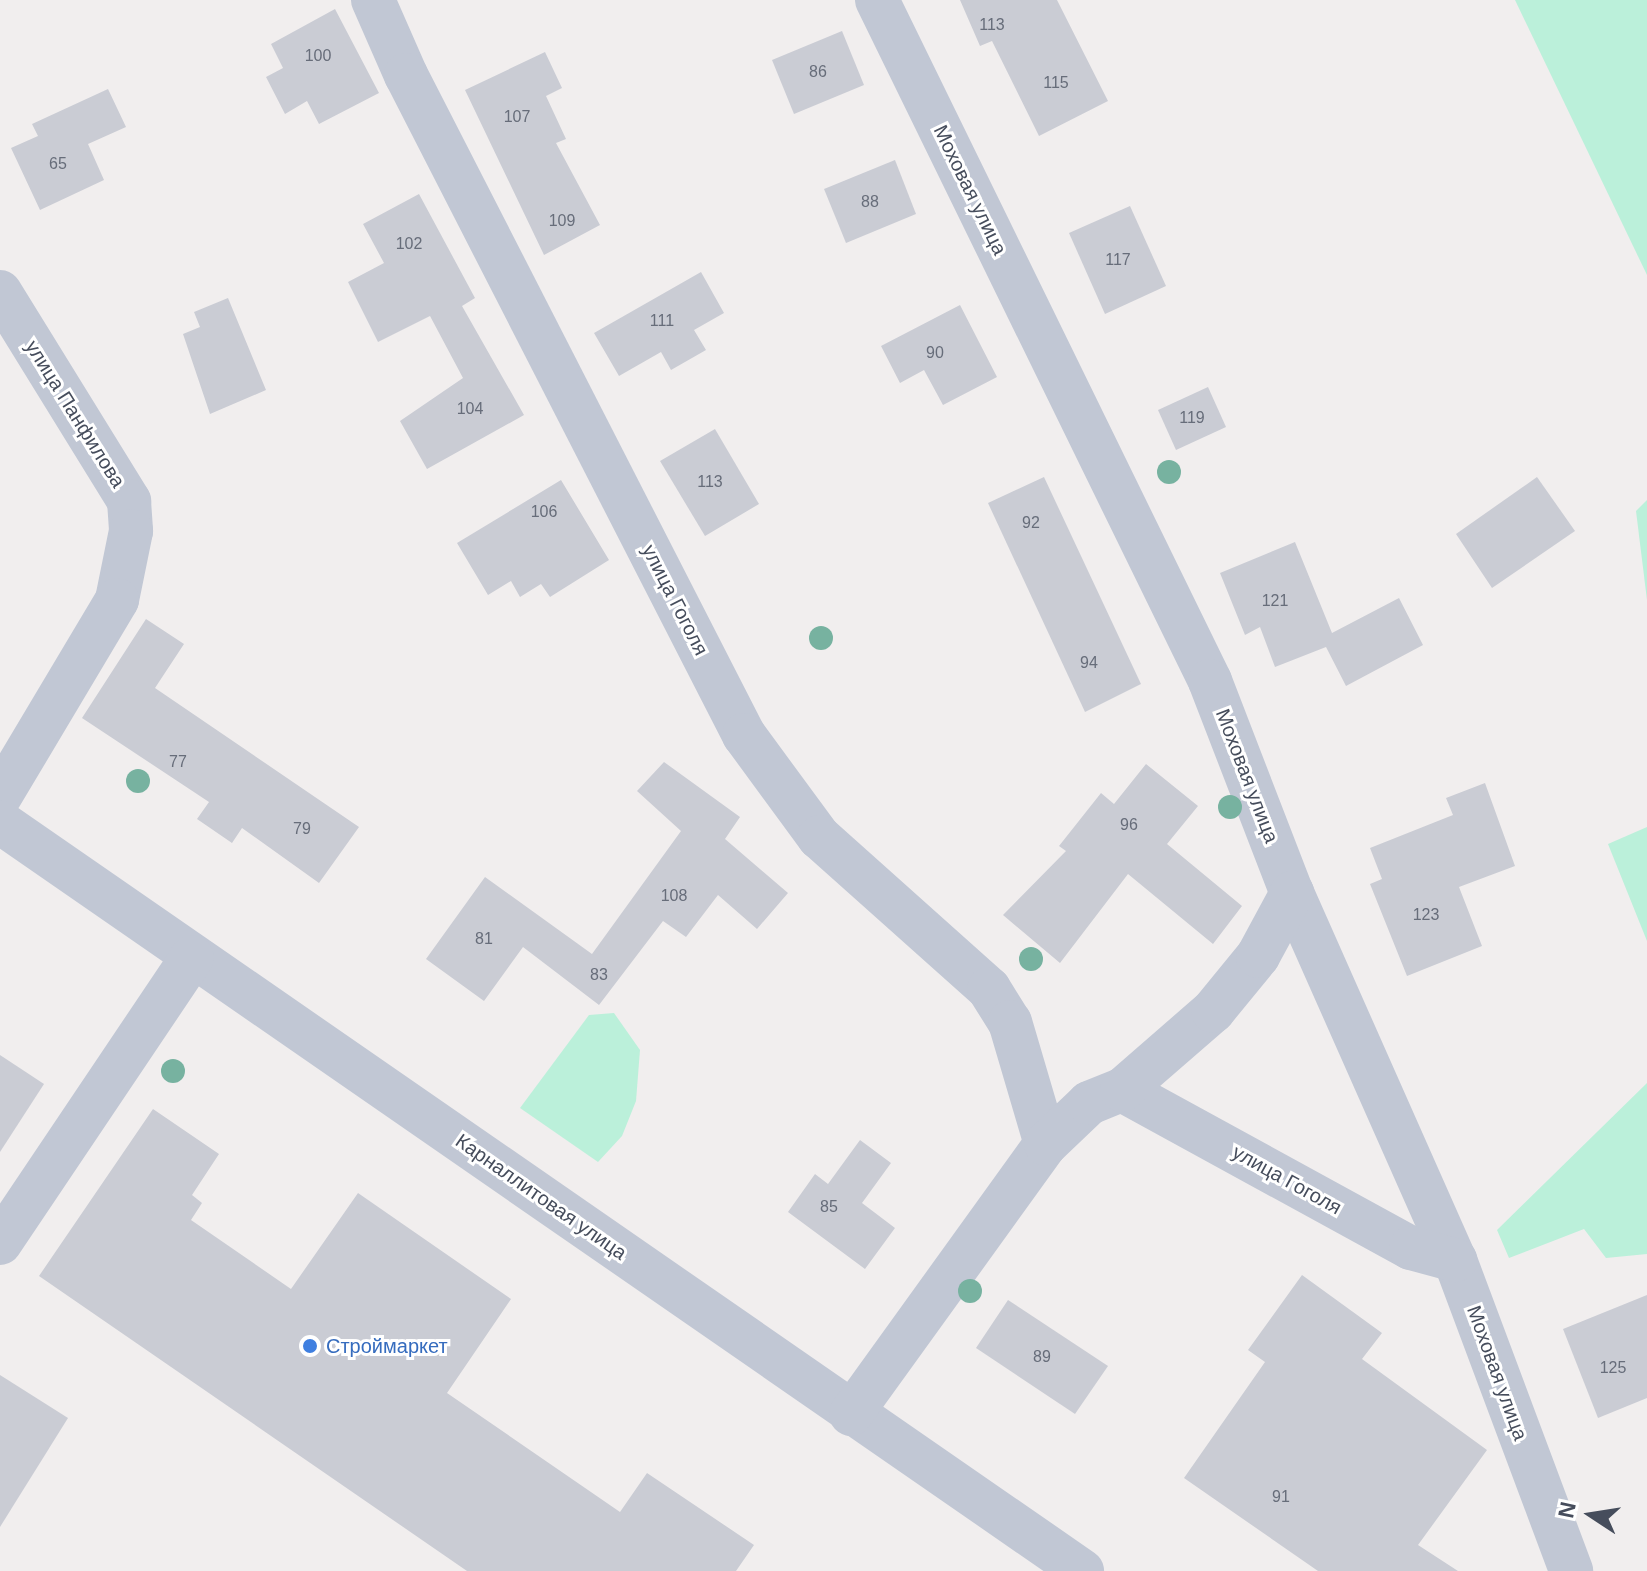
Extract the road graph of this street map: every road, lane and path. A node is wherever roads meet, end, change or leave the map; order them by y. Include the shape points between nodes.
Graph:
1 (373, 0) edge
2 (877, 0) edge
3 (0, 292) edge
4 (0, 796) edge
5 (0, 822) edge
6 (1292, 893) junction
7 (192, 957) junction
8 (1122, 1090) junction
9 (1046, 1144) junction
10 (0, 1243) edge
11 (1455, 1260) junction
12 (851, 1414) junction
13 (1082, 1571) edge
14 (1571, 1571) edge

1 - 9 street, улица Гоголя via 406,75 744,735 819,837 989,989 1010,1022
2 - 6 street, Моховая улица via 1210,681
3 - 4 street, улица Панфилова via 129,501 131,531 117,600
5 - 7 street, Карналлитовая улица
6 - 8 street via 1258,956 1213,1011
6 - 11 street, Моховая улица
7 - 10 street
7 - 12 street, Карналлитовая улица
8 - 9 street via 1089,1103
8 - 11 street, улица Гоголя via 1411,1248
9 - 12 street
11 - 14 street, Моховая улица
12 - 13 street, Карналлитовая улица

